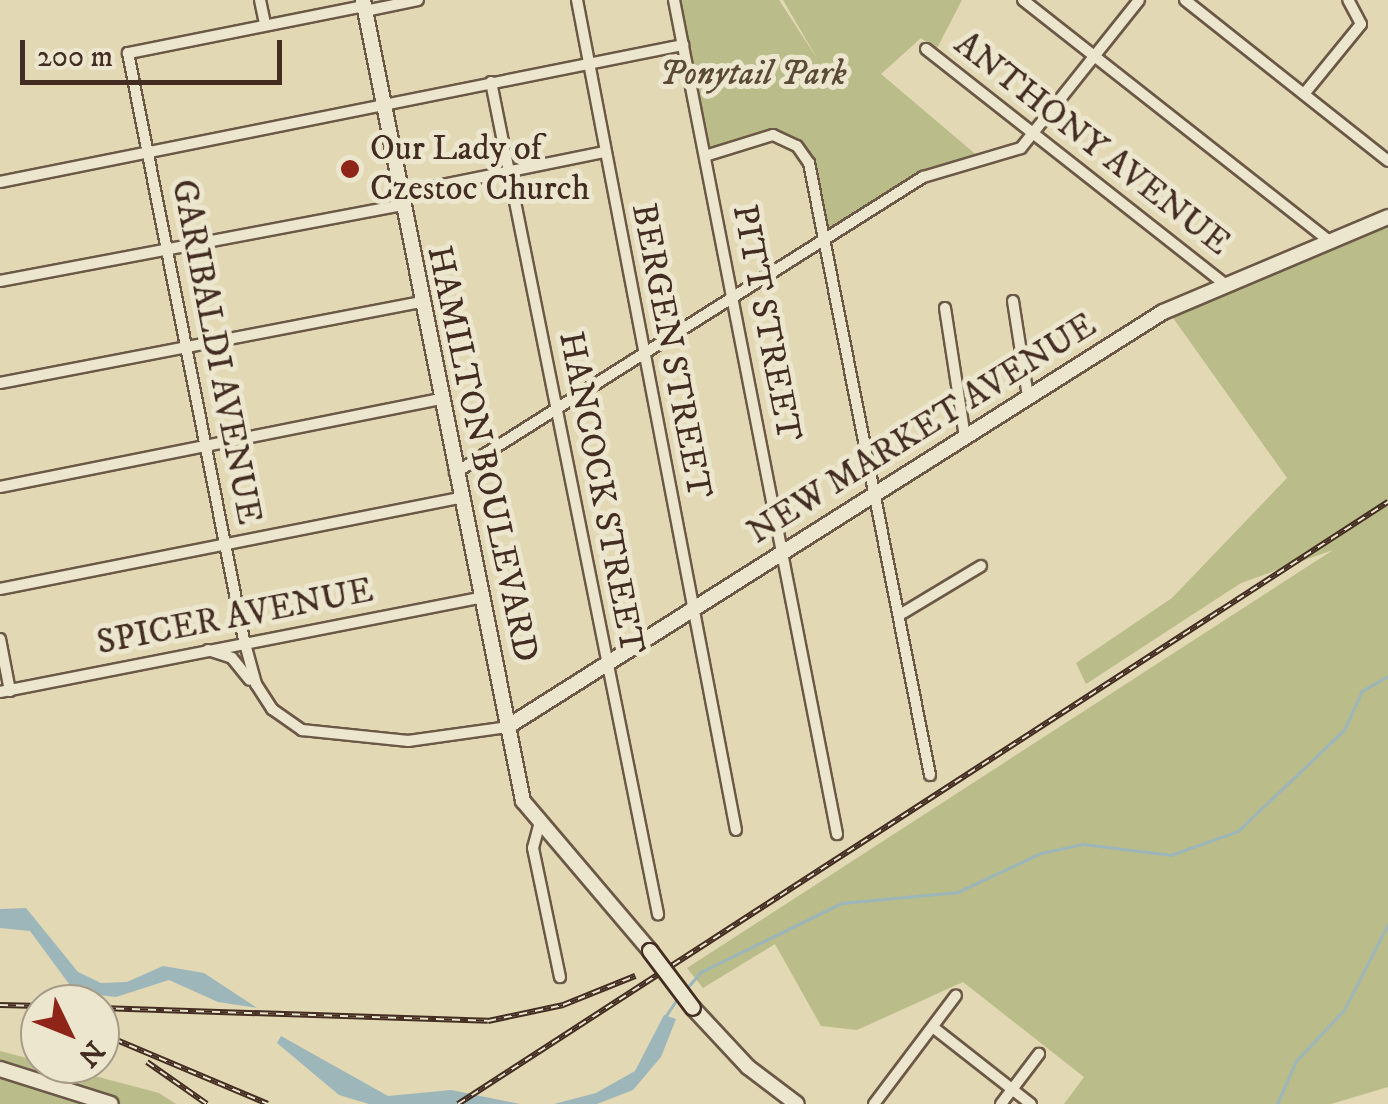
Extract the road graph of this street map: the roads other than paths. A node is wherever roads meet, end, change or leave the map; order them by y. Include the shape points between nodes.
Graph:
1 (260, 0) edge
2 (418, 0) edge
3 (577, 0) edge
4 (674, 0) edge
5 (1023, 0) edge
6 (1139, 0) edge
7 (1185, 0) edge
8 (1348, 0) edge
9 (364, 6) edge
10 (265, 24) junction
11 (683, 46) junction
12 (926, 49) dead end
13 (1095, 56) junction
14 (590, 62) junction
15 (491, 82) junction
16 (1304, 94) junction
17 (383, 104) junction
18 (1034, 134) junction
19 (149, 152) junction
20 (606, 152) junction
21 (705, 156) junction
22 (1388, 160) edge
23 (509, 172) junction
24 (0, 182) edge
25 (400, 200) junction
26 (1388, 217) edge
27 (824, 240) junction
28 (1328, 240) junction
29 (167, 248) junction
30 (0, 282) edge
31 (1223, 283) junction
32 (732, 298) junction
33 (1013, 300) dead end
34 (420, 302) junction
35 (945, 308) dead end
36 (186, 348) junction
37 (643, 354) junction
38 (0, 383) edge
39 (1028, 397) junction
40 (440, 399) junction
41 (556, 408) junction
42 (965, 437) junction
43 (207, 443) junction
44 (456, 473) junction
45 (0, 487) edge
46 (874, 494) junction
47 (461, 498) junction
48 (224, 541) junction
49 (782, 553) junction
50 (981, 566) dead end
51 (0, 589) edge
52 (481, 598) junction
53 (693, 609) junction
54 (902, 614) junction
55 (0, 639) edge
56 (244, 640) junction
57 (202, 649) junction
58 (608, 664) junction
59 (256, 684) junction
60 (5, 692) edge
61 (508, 727) junction
62 (930, 775) dead end
63 (540, 822) junction
64 (736, 830) dead end
65 (837, 834) dead end
66 (658, 914) dead end
67 (560, 976) dead end
68 (956, 995) dead end
69 (934, 1028) junction
70 (1039, 1054) dead end
71 (0, 1068) edge
72 (1012, 1090) junction
73 (111, 1104) edge
74 (798, 1104) edge
75 (874, 1104) edge
76 (1000, 1104) edge
77 (1031, 1104) edge

1 - 10 street
2 - 9 street
3 - 14 street, BERGEN STREET
4 - 11 street, PITT STREET
5 - 13 street
6 - 13 street
7 - 16 street
8 - 16 street via 1360,13 1355,32
9 - 10 street
9 - 17 main road, HAMILTON BOULEVARD
10 - 19 street, GARIBALDI AVENUE via 128,53
11 - 14 street
11 - 21 street, PITT STREET
12 - 18 street, ANTHONY AVENUE
13 - 18 street
13 - 28 street
14 - 15 street
14 - 20 street, BERGEN STREET
15 - 17 street
15 - 23 street, HANCOCK STREET
16 - 22 street
17 - 19 street
17 - 25 main road, HAMILTON BOULEVARD
18 - 27 street via 1010,154 956,164
18 - 31 street, ANTHONY AVENUE
19 - 24 street
19 - 29 street, GARIBALDI AVENUE
20 - 23 street
20 - 37 street, BERGEN STREET
21 - 27 street via 773,134 797,146 809,163
21 - 32 street, PITT STREET
23 - 25 street
23 - 41 street, HANCOCK STREET
25 - 29 street
25 - 34 main road, HAMILTON BOULEVARD
26 - 28 main road, NEW MARKET AVENUE
27 - 32 street
27 - 46 street
28 - 31 main road, NEW MARKET AVENUE
29 - 30 street
29 - 36 street, GARIBALDI AVENUE
31 - 39 main road, NEW MARKET AVENUE
32 - 37 street
32 - 49 street, PITT STREET
33 - 39 street
34 - 36 street
34 - 40 main road, HAMILTON BOULEVARD
35 - 42 street
36 - 38 street
36 - 43 street, GARIBALDI AVENUE
37 - 41 street
37 - 53 street, BERGEN STREET
39 - 42 main road, NEW MARKET AVENUE
40 - 43 street
40 - 44 main road, HAMILTON BOULEVARD
41 - 44 street
41 - 58 street, HANCOCK STREET
42 - 46 main road, NEW MARKET AVENUE
43 - 45 street
43 - 48 street, GARIBALDI AVENUE
44 - 47 main road, HAMILTON BOULEVARD
46 - 49 main road, NEW MARKET AVENUE
46 - 54 street
47 - 48 street
47 - 52 main road, HAMILTON BOULEVARD
48 - 51 street
48 - 56 street, GARIBALDI AVENUE
49 - 53 main road, NEW MARKET AVENUE
49 - 65 street, PITT STREET
50 - 54 street
52 - 56 street, SPICER AVENUE
52 - 61 main road, HAMILTON BOULEVARD
53 - 58 main road, NEW MARKET AVENUE
53 - 64 street, BERGEN STREET
54 - 62 street
55 - 60 street
56 - 57 street, SPICER AVENUE
56 - 59 street, GARIBALDI AVENUE
57 - 59 street via 232,658
57 - 60 street, SPICER AVENUE
58 - 61 main road, NEW MARKET AVENUE
58 - 66 street, HANCOCK STREET
59 - 61 street via 291,724 346,738 426,740
61 - 63 main road, HAMILTON BOULEVARD via 523,801
63 - 67 street via 534,848
63 - 74 main road, bridge via 693,1008 748,1067
68 - 69 street
69 - 72 street
69 - 75 street
70 - 72 street
71 - 73 main road
72 - 76 street
72 - 77 street

